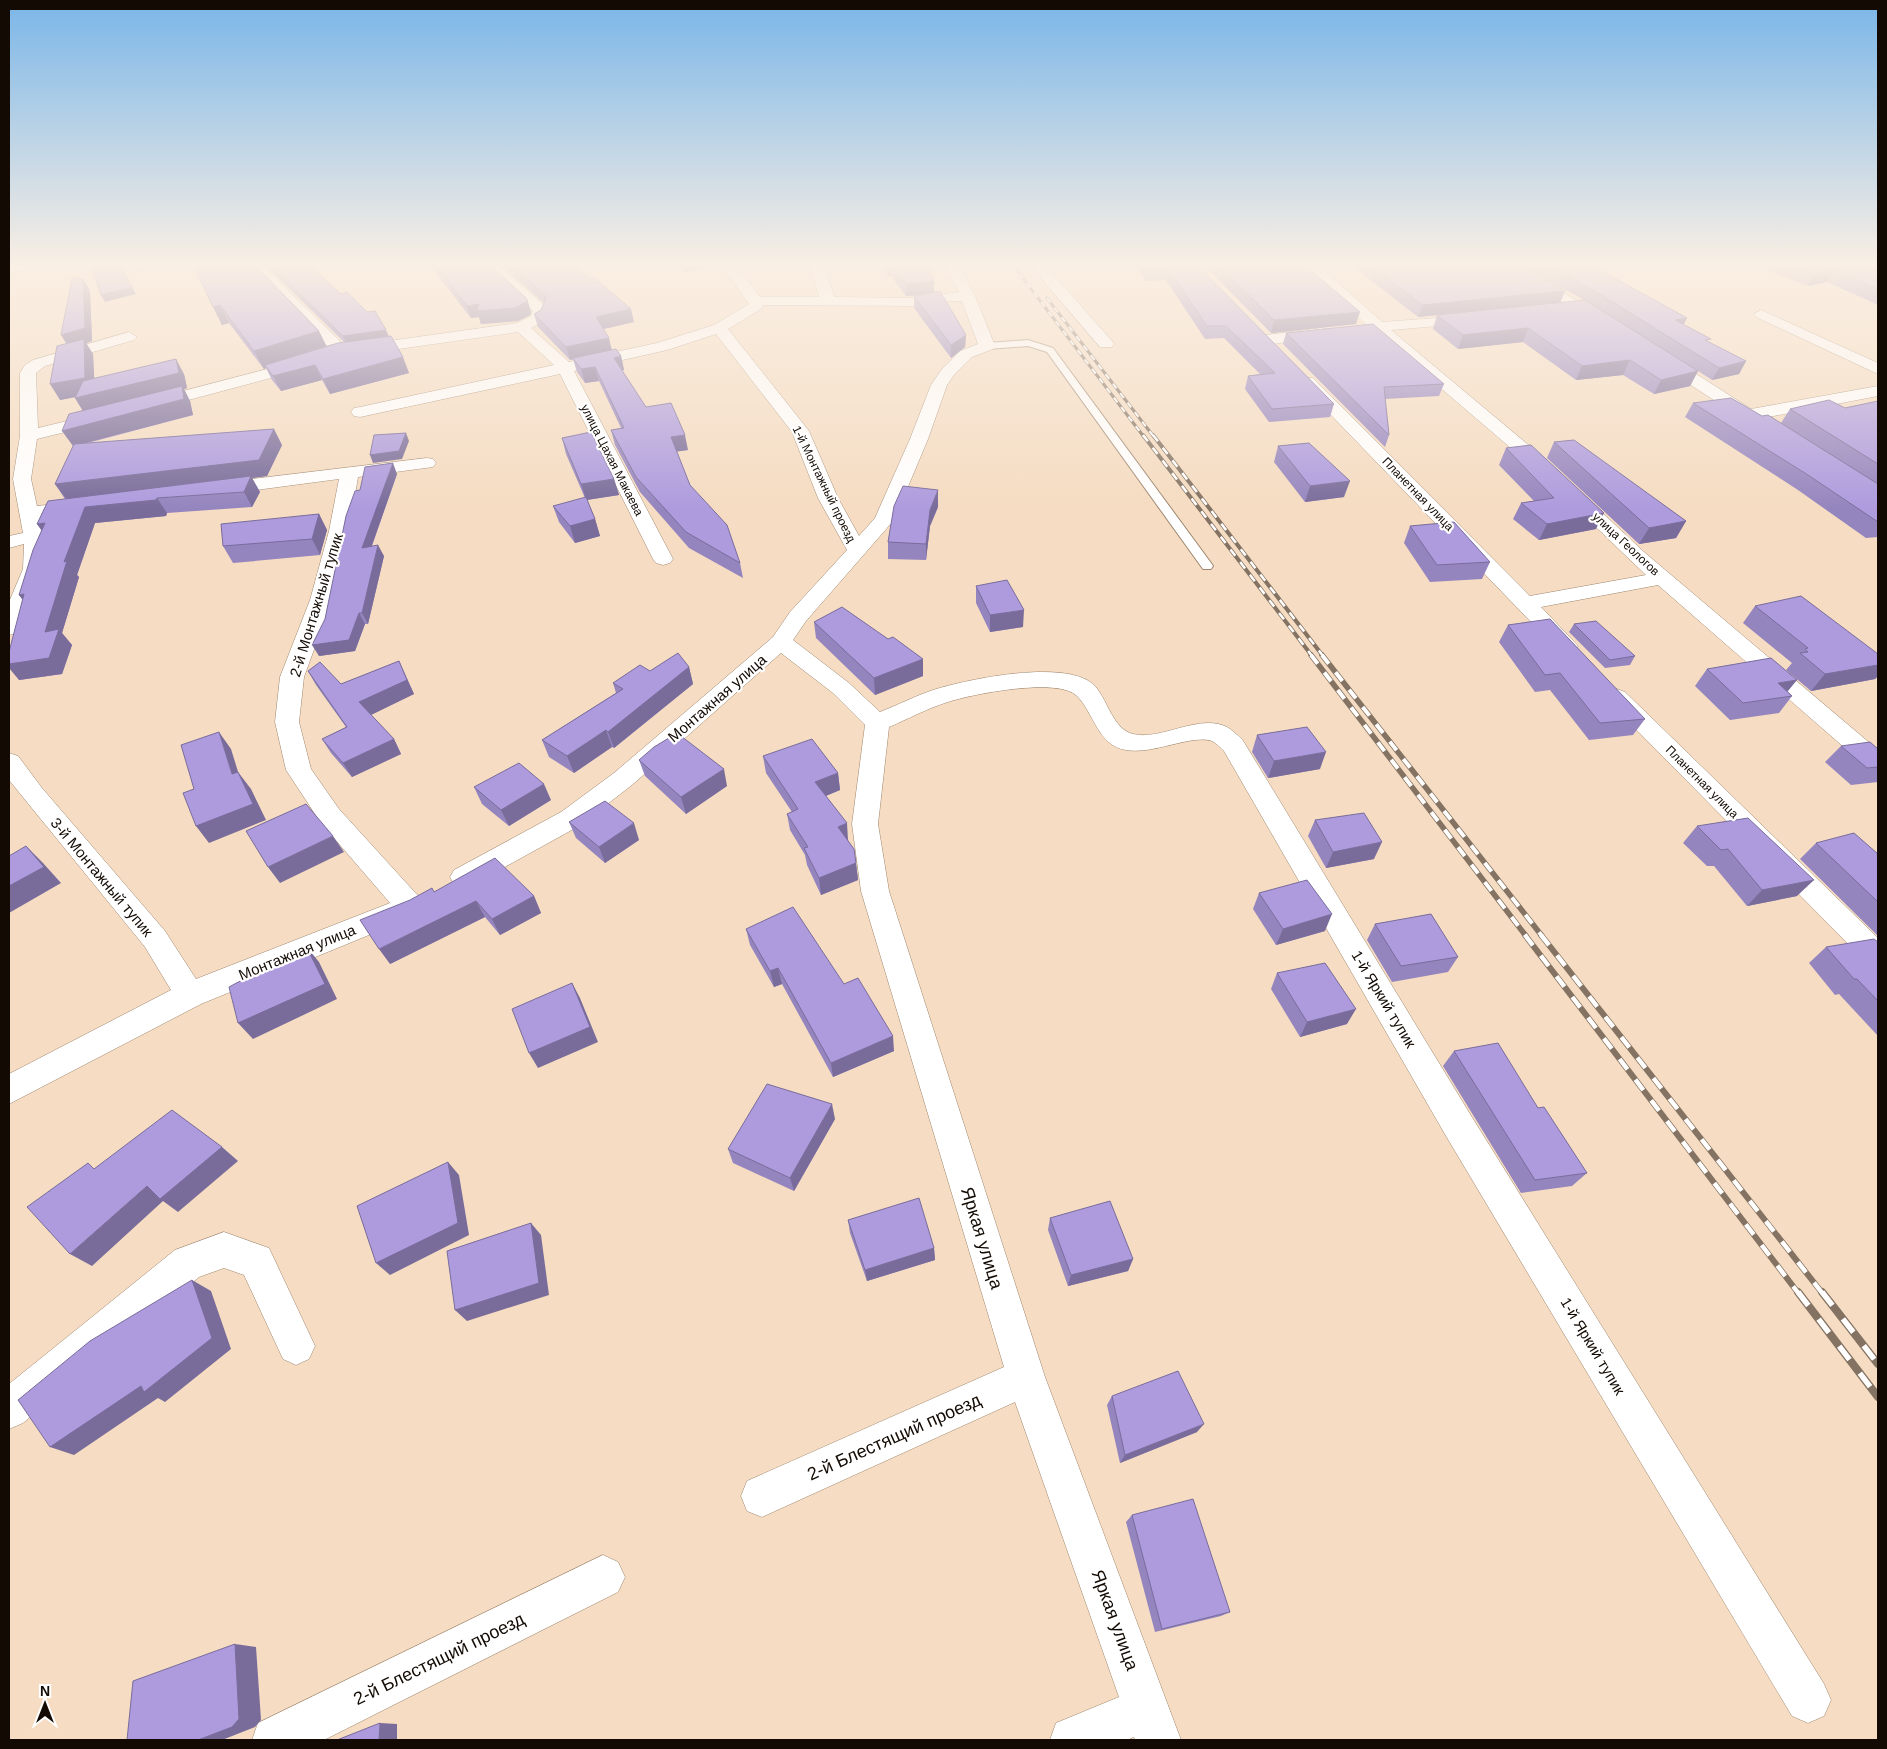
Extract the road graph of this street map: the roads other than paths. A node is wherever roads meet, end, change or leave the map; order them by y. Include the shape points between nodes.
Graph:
1 (99, 346) edge
2 (336, 346) edge
3 (388, 346) edge
4 (542, 346) edge
5 (665, 346) edge
6 (733, 346) edge
7 (987, 346) joint
8 (992, 346) edge
9 (1044, 346) edge
10 (1271, 346) edge
11 (1400, 346) edge
12 (1828, 346) edge
13 (1649, 350) edge
14 (342, 352) junction
15 (564, 366) junction
16 (1878, 369) edge
17 (28, 391) junction
18 (1878, 391) edge
19 (9, 397) edge
20 (134, 409) edge
21 (360, 412) dead end
22 (114, 414) edge
23 (1749, 415) junction
24 (1773, 430) edge
25 (29, 436) junction
26 (427, 463) dead end
27 (350, 472) junction
28 (204, 491) edge
29 (97, 505) edge
30 (29, 513) junction
31 (34, 536) junction
32 (9, 542) edge
33 (857, 550) junction
34 (663, 559) dead end
35 (1207, 566) dead end
36 (1663, 578) junction
37 (1524, 603) junction
38 (9, 628) edge
39 (781, 642) junction
40 (1579, 659) edge
41 (1600, 679) edge
42 (878, 723) junction
43 (9, 762) edge
44 (1878, 763) edge
45 (426, 897) junction
46 (1878, 956) edge
47 (190, 995) junction
48 (9, 1090) edge
49 (296, 1346) dead end
50 (1026, 1377) junction
51 (9, 1409) edge
52 (762, 1496) dead end
53 (603, 1577) dead end
54 (1808, 1700) dead end
55 (1152, 1724) edge
56 (274, 1740) edge
57 (1073, 1740) edge

1 - 17 street via 31,368
2 - 14 street
3 - 14 street
4 - 15 street, улица Цахая Макаева
5 - 15 street
6 - 33 street, 1-й Монтажный проезд via 800,432 828,498
7 - 8 lane
7 - 33 street, Монтажная улица via 961,358 939,386 884,520
9 - 35 lane
10 - 37 street, Планетная улица
11 - 36 street, улица Геологов via 1538,462
12 - 16 street
13 - 23 street
14 - 20 street via 286,370
15 - 21 street
15 - 34 street, улица Цахая Макаева
17 - 19 street
17 - 25 street
18 - 23 street
22 - 25 street
23 - 24 street
25 - 30 street via 22,480
26 - 27 street
27 - 28 street
27 - 45 street, 2-й Монтажный тупик via 321,600 292,677 287,722 299,770 330,816
29 - 30 street
30 - 31 street
31 - 32 street
31 - 38 street via 33,568
33 - 39 street, Монтажная улица via 798,617
36 - 37 street
36 - 44 street, улица Геологов
37 - 40 street, Планетная улица
39 - 42 street via 841,688
39 - 45 street, Монтажная улица via 623,779 570,819
41 - 46 street, Планетная улица
42 - 50 street, Яркая улица via 865,824 875,891
42 - 54 street, 1-й Яркий тупик via 940,696 1048,678 1070,680 1085,690 1111,731 1126,742 1149,743 1194,733 1218,733 1234,745 1458,1125
43 - 47 street, 3-й Монтажный тупик via 155,939
45 - 47 street, Монтажная улица
47 - 48 street, Монтажная улица
49 - 51 street via 256,1261 224,1250 188,1263
50 - 52 street, 2-й Блестящий проезд
50 - 55 street, Яркая улица
53 - 56 street, 2-й Блестящий проезд
55 - 57 street

